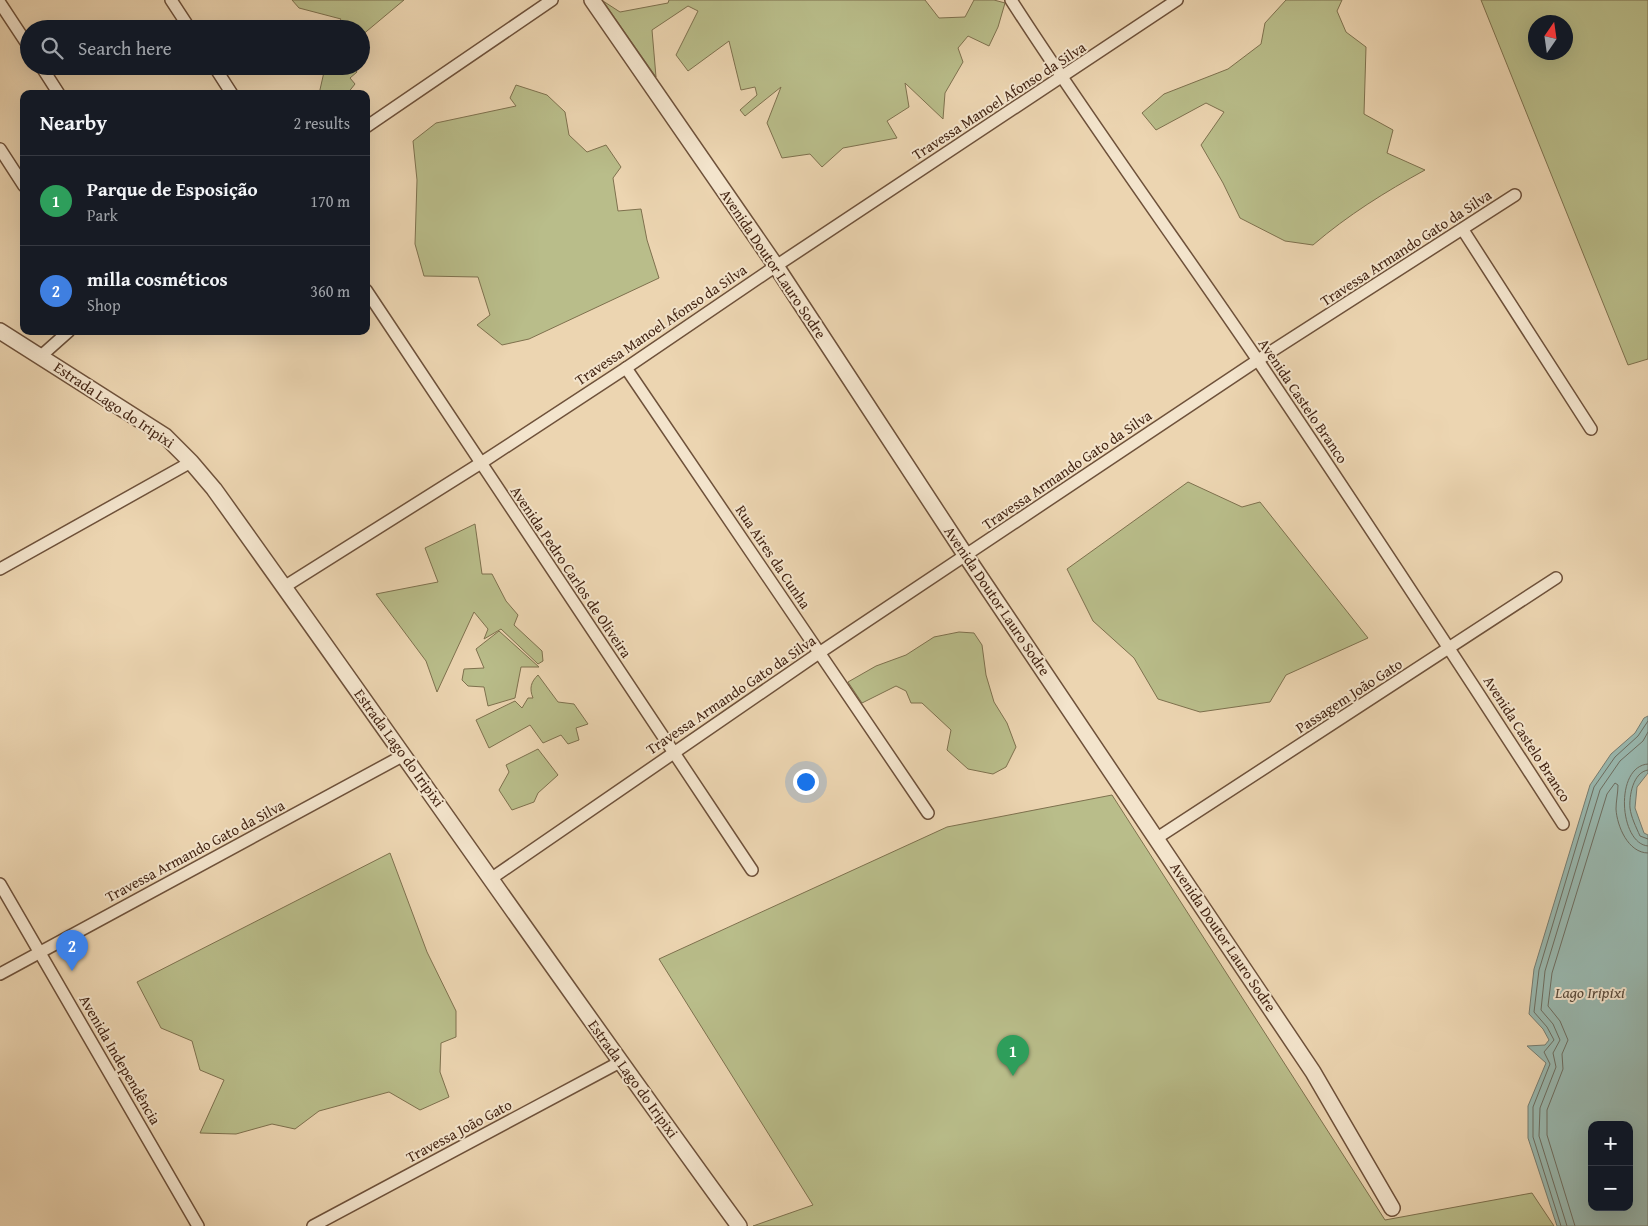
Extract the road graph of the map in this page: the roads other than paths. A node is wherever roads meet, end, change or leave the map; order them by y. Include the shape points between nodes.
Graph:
1 (171, 0) edge
2 (552, 0) edge
3 (592, 0) edge
4 (1011, 0) edge
5 (1177, 0) edge
6 (0, 3) edge
7 (184, 20) edge
8 (20, 33) edge
9 (47, 75) edge
10 (220, 75) edge
11 (1061, 78) junction
12 (56, 90) edge
13 (229, 90) edge
14 (370, 124) edge
15 (0, 149) edge
16 (20, 180) edge
17 (1515, 195) dead end
18 (1464, 230) junction
19 (776, 266) junction
20 (370, 296) edge
21 (0, 331) edge
22 (65, 335) edge
23 (41, 356) junction
24 (1258, 360) junction
25 (626, 368) junction
26 (1591, 428) dead end
27 (191, 462) junction
28 (481, 463) junction
29 (966, 556) junction
30 (0, 569) edge
31 (1556, 578) dead end
32 (284, 587) junction
33 (1450, 648) junction
34 (819, 653) junction
35 (673, 753) junction
36 (404, 755) junction
37 (928, 813) dead end
38 (1563, 824) dead end
39 (1157, 838) junction
40 (752, 870) dead end
41 (492, 878) junction
42 (0, 884) edge
43 (40, 952) junction
44 (0, 974) edge
45 (620, 1062) junction
46 (1392, 1208) dead end
47 (198, 1226) edge
48 (313, 1226) edge
49 (739, 1226) edge

1 - 7 street
2 - 14 street
3 - 19 street, Avenida Doutor Lauro Sodre
4 - 11 street, Avenida Castelo Branco
5 - 11 street, Travessa Manoel Afonso da Silva
6 - 8 street
9 - 12 street
10 - 13 street
11 - 19 street, Travessa Manoel Afonso da Silva
11 - 24 street, Avenida Castelo Branco
15 - 16 street
17 - 18 street, Travessa Armando Gato da Silva
18 - 24 street, Travessa Armando Gato da Silva
18 - 26 street
19 - 25 street, Travessa Manoel Afonso da Silva
19 - 29 street, Avenida Doutor Lauro Sodre
20 - 28 street, Avenida Pedro Carlos de Oliveira
21 - 23 street, Estrada Lago do Iripixi
22 - 23 street
23 - 27 street, Estrada Lago do Iripixi via 164,436
24 - 29 street, Travessa Armando Gato da Silva
24 - 33 street, Avenida Castelo Branco
25 - 28 street, Travessa Manoel Afonso da Silva
25 - 34 street, Rua Aires da Cunha
27 - 30 street
27 - 32 street, Estrada Lago do Iripixi
28 - 32 street, Travessa Manoel Afonso da Silva
28 - 35 street, Avenida Pedro Carlos de Oliveira
29 - 34 street, Travessa Armando Gato da Silva
29 - 39 street, Avenida Doutor Lauro Sodre
31 - 33 street, Passagem João Gato
32 - 36 street, Estrada Lago do Iripixi
33 - 38 street, Avenida Castelo Branco
33 - 39 street, Passagem João Gato
34 - 35 street, Travessa Armando Gato da Silva
34 - 37 street, Rua Aires da Cunha
35 - 40 street, Avenida Pedro Carlos de Oliveira
35 - 41 street, Travessa Armando Gato da Silva
36 - 41 street, Estrada Lago do Iripixi
36 - 43 street, Travessa Armando Gato da Silva
39 - 46 street, Avenida Doutor Lauro Sodre via 1313,1072
41 - 45 street, Estrada Lago do Iripixi
42 - 43 street, Avenida Independência
43 - 44 street, Travessa Armando Gato da Silva
43 - 47 street, Avenida Independência
45 - 48 street, Travessa João Gato
45 - 49 street, Estrada Lago do Iripixi

